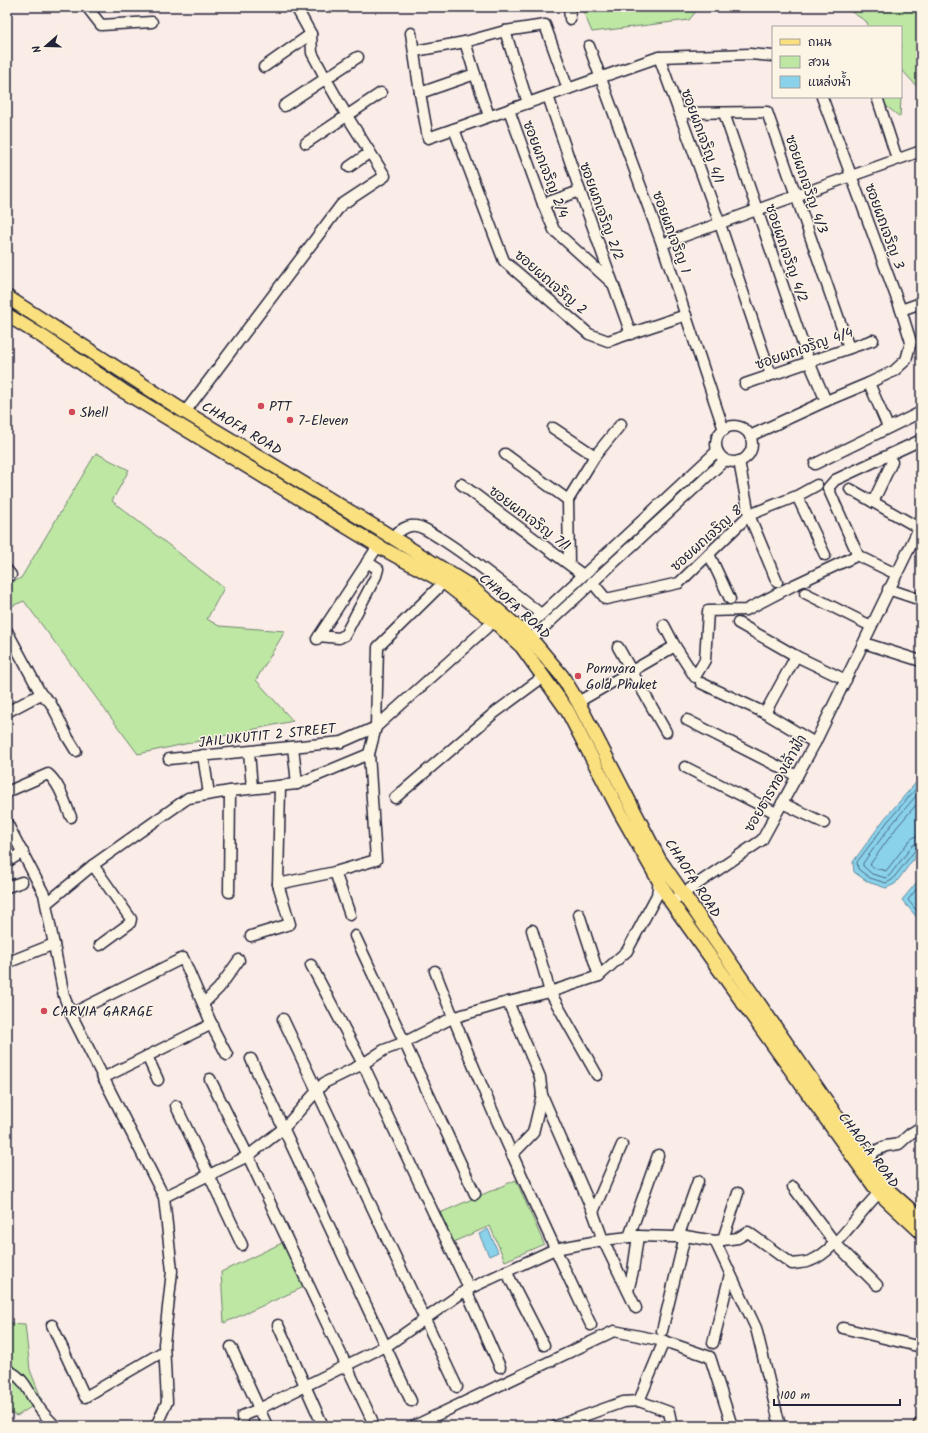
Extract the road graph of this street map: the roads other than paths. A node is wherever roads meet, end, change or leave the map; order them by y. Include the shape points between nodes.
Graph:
1 (87, 7) edge
2 (296, 7) edge
3 (569, 7) edge
4 (570, 19) dead end
5 (152, 22) dead end
6 (505, 31) junction
7 (411, 33) dead end
8 (311, 34) junction
9 (466, 42) junction
10 (589, 46) dead end
11 (414, 51) junction
12 (772, 56) edge
13 (358, 57) dead end
14 (659, 57) junction
15 (264, 66) dead end
16 (474, 74) junction
17 (601, 77) junction
18 (326, 79) junction
19 (568, 89) junction
20 (381, 93) dead end
21 (420, 93) junction
22 (548, 96) junction
23 (822, 98) edge
24 (877, 98) edge
25 (528, 103) junction
26 (284, 106) dead end
27 (509, 110) junction
28 (680, 113) junction
29 (724, 113) junction
30 (347, 116) junction
31 (489, 116) junction
32 (454, 129) junction
33 (306, 143) dead end
34 (921, 151) edge
35 (370, 153) junction
36 (898, 160) junction
37 (349, 167) dead end
38 (852, 176) junction
39 (580, 191) junction
40 (796, 196) junction
41 (542, 204) junction
42 (757, 209) junction
43 (720, 224) junction
44 (662, 244) junction
45 (614, 286) junction
46 (7, 297) edge
47 (921, 303) edge
48 (901, 310) junction
49 (686, 315) junction
50 (7, 316) edge
51 (632, 334) junction
52 (873, 340) dead end
53 (849, 348) junction
54 (809, 362) junction
55 (772, 375) junction
56 (869, 383) junction
57 (745, 384) dead end
58 (826, 401) junction
59 (185, 412) junction
60 (921, 412) edge
61 (621, 424) dead end
62 (888, 427) junction
63 (553, 428) dead end
64 (724, 430) junction
65 (750, 436) junction
66 (921, 440) edge
67 (717, 451) junction
68 (505, 454) dead end
69 (595, 456) junction
70 (725, 460) junction
71 (739, 461) junction
72 (892, 462) dead end
73 (815, 464) dead end
74 (461, 484) dead end
75 (817, 485) dead end
76 (850, 489) dead end
77 (797, 496) junction
78 (568, 500) junction
79 (873, 502) junction
80 (749, 515) junction
81 (920, 526) edge
82 (392, 537) junction
83 (917, 543) edge
84 (378, 546) junction
85 (709, 554) junction
86 (825, 555) dead end
87 (861, 557) dead end
88 (367, 562) junction
89 (569, 564) junction
90 (7, 570) edge
91 (896, 574) junction
92 (583, 575) junction
93 (7, 578) edge
94 (444, 582) junction
95 (592, 582) junction
96 (777, 582) dead end
97 (888, 589) junction
98 (804, 593) dead end
99 (730, 599) dead end
100 (921, 600) edge
101 (541, 614) junction
102 (494, 621) junction
103 (738, 623) dead end
104 (664, 625) dead end
105 (871, 626) junction
106 (7, 631) edge
107 (522, 639) junction
108 (864, 643) junction
109 (675, 646) junction
110 (618, 647) dead end
111 (796, 656) junction
112 (921, 661) edge
113 (632, 671) junction
114 (543, 677) junction
115 (846, 680) junction
116 (701, 683) dead end
117 (41, 694) junction
118 (578, 702) junction
119 (7, 712) edge
120 (765, 713) junction
121 (687, 720) dead end
122 (376, 727) junction
123 (666, 732) dead end
124 (814, 742) junction
125 (293, 747) junction
126 (76, 751) dead end
127 (249, 752) junction
128 (369, 754) junction
129 (203, 755) junction
130 (169, 759) dead end
131 (685, 767) dead end
132 (797, 776) junction
133 (297, 784) junction
134 (280, 786) junction
135 (252, 788) junction
136 (230, 791) junction
137 (7, 792) edge
138 (209, 794) junction
139 (396, 798) dead end
140 (782, 803) junction
141 (776, 813) junction
142 (71, 817) dead end
143 (7, 823) edge
144 (824, 823) dead end
145 (22, 852) junction
146 (7, 862) edge
147 (93, 866) junction
148 (335, 872) junction
149 (659, 880) junction
150 (22, 882) dead end
151 (278, 884) junction
152 (7, 887) edge
153 (229, 892) dead end
154 (683, 894) junction
155 (671, 902) junction
156 (47, 903) junction
157 (579, 914) dead end
158 (350, 915) dead end
159 (532, 930) dead end
160 (250, 936) dead end
161 (356, 936) dead end
162 (54, 944) junction
163 (100, 945) dead end
164 (239, 960) dead end
165 (8, 961) edge
166 (311, 965) dead end
167 (435, 971) dead end
168 (598, 976) junction
169 (550, 992) junction
170 (508, 1002) junction
171 (204, 1003) junction
172 (71, 1014) junction
173 (452, 1018) junction
174 (284, 1019) dead end
175 (212, 1024) junction
176 (405, 1042) junction
177 (227, 1055) dead end
178 (147, 1056) junction
179 (251, 1059) dead end
180 (363, 1064) junction
181 (597, 1075) dead end
182 (103, 1078) junction
183 (210, 1079) dead end
184 (158, 1080) dead end
185 (317, 1090) junction
186 (542, 1095) junction
187 (176, 1106) dead end
188 (921, 1127) edge
189 (284, 1128) junction
190 (622, 1145) dead end
191 (512, 1154) junction
192 (658, 1155) dead end
193 (248, 1156) junction
194 (868, 1161) junction
195 (210, 1175) junction
196 (698, 1181) dead end
197 (793, 1187) dead end
198 (738, 1193) dead end
199 (879, 1193) junction
200 (475, 1194) dead end
201 (164, 1197) junction
202 (593, 1212) junction
203 (921, 1219) edge
204 (921, 1232) edge
205 (682, 1236) junction
206 (633, 1237) junction
207 (603, 1240) junction
208 (719, 1240) junction
209 (835, 1243) junction
210 (242, 1245) dead end
211 (555, 1250) junction
212 (506, 1271) junction
213 (730, 1274) junction
214 (878, 1285) dead end
215 (467, 1289) junction
216 (628, 1291) junction
217 (636, 1308) dead end
218 (425, 1319) junction
219 (52, 1325) dead end
220 (278, 1325) dead end
221 (591, 1325) dead end
222 (843, 1328) dead end
223 (663, 1336) junction
224 (713, 1343) dead end
225 (386, 1346) junction
226 (544, 1346) dead end
227 (231, 1347) dead end
228 (921, 1347) edge
229 (164, 1351) junction
230 (346, 1365) junction
231 (500, 1367) dead end
232 (7, 1370) edge
233 (305, 1386) junction
234 (457, 1387) dead end
235 (412, 1401) dead end
236 (639, 1401) junction
237 (258, 1409) junction
238 (372, 1420) dead end
239 (54, 1426) edge
240 (156, 1426) edge
241 (243, 1426) edge
242 (266, 1426) edge
243 (323, 1426) edge
244 (414, 1426) edge
245 (556, 1426) edge
246 (672, 1426) edge
247 (732, 1426) edge
248 (780, 1426) edge

1 - 5 street via 101,25
2 - 8 street
3 - 4 street
6 - 9 street
6 - 19 street via 545,25
6 - 25 street
7 - 11 street
8 - 15 street
8 - 18 street via 312,53
9 - 11 street
9 - 16 street
10 - 17 street, ซอยผถเจริญ 1
11 - 21 street
12 - 14 street via 750,54
13 - 18 street
14 - 17 street
14 - 28 street, ซอยผถเจริญ 4/1
16 - 21 street
16 - 31 street
17 - 19 street
17 - 44 street, ซอยผถเจริญ 1
18 - 26 street
18 - 30 street
19 - 22 street
20 - 30 street
21 - 32 street via 428,138
22 - 25 street
22 - 39 street, ซอยผถเจริญ 2/2
23 - 38 street, ซอยผถเจริญ 3
24 - 36 street
25 - 27 street
27 - 31 street
27 - 41 street, ซอยผถเจริญ 2/4
28 - 29 street, ซอยผถเจริญ 4/3
28 - 43 street, ซอยผถเจริญ 4/1
29 - 40 street, ซอยผถเจริญ 4/3 via 767,112
29 - 42 street, ซอยผถเจริญ 4/2
30 - 33 street
30 - 35 street
31 - 32 street
32 - 51 street, ซอยผถเจริญ 2 via 504,261 589,334 608,342
34 - 36 street
35 - 37 street
35 - 59 street via 385,176 341,205
36 - 38 street
38 - 40 street
38 - 48 street, ซอยผถเจริญ 3
39 - 41 street
39 - 45 street, ซอยผถเจริญ 2/2
40 - 42 street
40 - 53 street, ซอยผถเจริญ 4/3
41 - 45 street, ซอยผถเจริญ 2/4 via 554,230
42 - 43 street
42 - 54 street, ซอยผถเจริญ 4/2
43 - 44 street
43 - 55 street, ซอยผถเจริญ 4/1
44 - 49 street, ซอยผถเจริญ 1
45 - 51 street, ซอยผถเจริญ 2/2
46 - 59 main road, CHAOFA ROAD
47 - 48 street
48 - 56 street, ซอยผถเจริญ 3 via 911,342 906,360 894,371
49 - 51 street, ซอยผถเจริญ 2
49 - 64 street, ซอยผถเจริญ 1
50 - 84 main road, CHAOFA ROAD via 123,391
52 - 53 street, ซอยผถเจริญ 4/4
53 - 54 street, ซอยผถเจริญ 4/4
54 - 55 street, ซอยผถเจริญ 4/4
54 - 58 street, ซอยผถเจริญ 4/2
55 - 57 street, ซอยผถเจริญ 4/4
56 - 58 street, ซอยผถเจริญ 3
56 - 62 street
58 - 65 street, ซอยผถเจริญ 3
59 - 82 main road, CHAOFA ROAD
60 - 62 street
61 - 69 street
62 - 73 street
63 - 69 street
64 - 65 street via 735,426
64 - 67 street via 716,441
65 - 71 street via 749,454
66 - 109 street via 835,480 828,488 858,555 746,610 708,611 705,660 695,677
67 - 70 street
67 - 92 street
68 - 78 street
69 - 78 street
70 - 71 street
70 - 95 street
71 - 80 street
72 - 79 street
74 - 89 street, ซอยผถเจริญ 7/1
75 - 77 street, ซอยผถเจริญ 8
76 - 79 street
77 - 80 street, ซอยผถเจริญ 8
77 - 86 street
78 - 89 street
79 - 81 street
80 - 85 street, ซอยผถเจริญ 8
80 - 96 street
81 - 83 street, ซอยธารทองเล้าฟ้า
82 - 101 street via 409,526 425,530 447,543
82 - 107 main road, CHAOFA ROAD via 470,586
83 - 91 street, ซอยธารทองเล้าฟ้า
84 - 88 street
84 - 94 main road, CHAOFA ROAD
85 - 95 street, ซอยผถเจริญ 8 via 679,583 606,599
85 - 99 street
87 - 91 street
88 - 88 street via 318,638 339,638 345,635 376,576 378,569
89 - 92 street, ซอยผถเจริญ 7/1
90 - 93 street via 11,575
91 - 97 street, ซอยธารทองเล้าฟ้า
92 - 101 street
94 - 102 main road, CHAOFA ROAD
94 - 122 street via 378,647
95 - 107 street
97 - 100 street
97 - 105 street, ซอยธารทองเล้าฟ้า
98 - 105 street
101 - 107 street
102 - 107 main road, CHAOFA ROAD
102 - 122 street, JAILUKUTIT 2 STREET
103 - 111 street
104 - 109 street
105 - 108 street, ซอยธารทองเล้าฟ้า
106 - 117 street
107 - 114 main road, CHAOFA ROAD
107 - 118 main road, CHAOFA ROAD via 562,676
108 - 112 street
108 - 115 street, ซอยธารทองเล้าฟ้า
109 - 113 street
110 - 113 street
111 - 115 street
111 - 120 street
113 - 118 street
113 - 123 street
114 - 139 street via 493,714
114 - 149 main road, CHAOFA ROAD via 566,710
115 - 124 street, ซอยธารทองเล้าฟ้า
116 - 120 street
117 - 119 street
117 - 126 street via 50,702
118 - 154 main road, CHAOFA ROAD via 659,859
120 - 124 street
121 - 132 street
122 - 125 street, JAILUKUTIT 2 STREET via 342,742
122 - 128 street
124 - 132 street, ซอยธารทองเล้าฟ้า
125 - 127 street, JAILUKUTIT 2 STREET
125 - 133 street
127 - 129 street, JAILUKUTIT 2 STREET
127 - 135 street
128 - 133 street
128 - 148 street via 376,860
129 - 130 street, JAILUKUTIT 2 STREET
129 - 138 street
131 - 141 street
132 - 140 street, ซอยธารทองเล้าฟ้า
133 - 134 street
134 - 135 street
134 - 151 street
135 - 136 street
136 - 138 street
136 - 153 street
137 - 142 street via 48,774 58,788
138 - 147 street via 188,798
140 - 141 street, ซอยธารทองเล้าฟ้า
140 - 144 street
141 - 154 street, ซอยธารทองเล้าฟ้า via 762,840
143 - 145 street
145 - 146 street
145 - 156 street
147 - 156 street
147 - 163 street via 131,919 130,923
148 - 151 street
148 - 158 street
149 - 155 main road, CHAOFA ROAD
149 - 168 street via 657,895 627,951
150 - 152 street
151 - 160 street via 290,924
154 - 155 street, ซอยธารทองเล้าฟ้า
154 - 194 main road, CHAOFA ROAD
155 - 199 main road, CHAOFA ROAD
156 - 162 street
157 - 168 street
159 - 169 street
161 - 176 street
162 - 165 street
162 - 172 street via 64,996
164 - 171 street via 220,988
166 - 180 street
167 - 173 street
168 - 169 street
169 - 170 street
169 - 181 street
170 - 173 street
170 - 186 street via 540,1077
171 - 172 street via 183,958
171 - 175 street
172 - 182 street
173 - 176 street
173 - 191 street
174 - 185 street
175 - 177 street
175 - 178 street
176 - 180 street via 384,1050
176 - 200 street
178 - 182 street
178 - 184 street
179 - 189 street
180 - 185 street via 324,1083
180 - 215 street
182 - 201 street
183 - 193 street
185 - 189 street
185 - 218 street
186 - 191 street via 533,1133
186 - 202 street
187 - 195 street
188 - 194 street via 899,1144 875,1150
189 - 193 street
189 - 225 street
190 - 202 street
191 - 211 street
192 - 206 street
193 - 195 street
193 - 230 street
194 - 203 main road, CHAOFA ROAD via 887,1189
195 - 201 street
195 - 210 street
196 - 205 street
197 - 209 street
198 - 208 street
199 - 204 main road, CHAOFA ROAD
199 - 209 street
201 - 229 street via 172,1271
202 - 207 street
205 - 206 street
205 - 208 street
205 - 223 street
206 - 207 street
206 - 216 street via 633,1271
207 - 211 street
207 - 216 street
208 - 209 street via 738,1238 748,1232 792,1264 811,1261
208 - 213 street
209 - 214 street
211 - 212 street
211 - 221 street
212 - 215 street
212 - 226 street
213 - 224 street
213 - 248 street via 756,1328
215 - 218 street
215 - 231 street
216 - 217 street
218 - 225 street
218 - 234 street
219 - 229 street via 85,1397
220 - 233 street
222 - 228 street
223 - 236 street
223 - 244 street via 614,1331
223 - 247 street via 710,1357
225 - 230 street
225 - 235 street
227 - 237 street
229 - 240 street via 167,1402
230 - 233 street
230 - 238 street
232 - 239 street via 22,1379 39,1408
233 - 237 street
233 - 243 street
236 - 245 street via 623,1402
236 - 246 street via 669,1412
237 - 241 street via 242,1416
237 - 242 street

